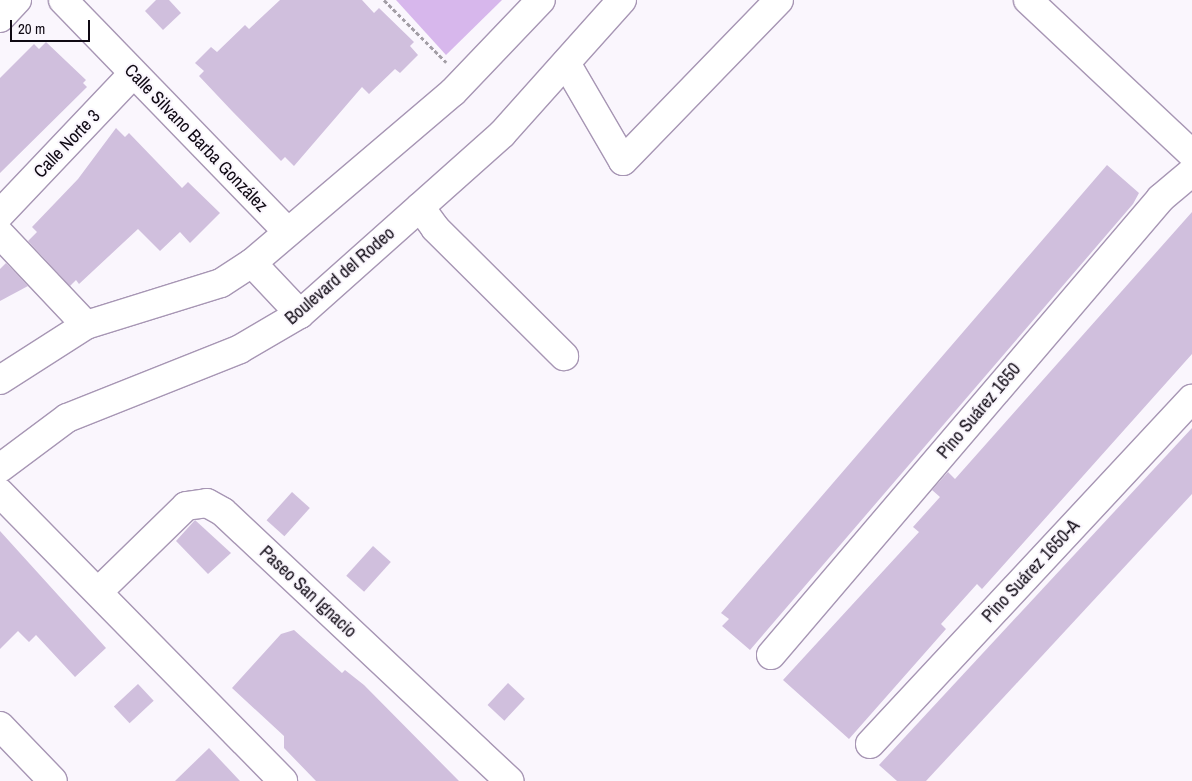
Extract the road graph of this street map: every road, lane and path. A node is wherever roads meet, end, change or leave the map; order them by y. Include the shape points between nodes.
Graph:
1 (17, 0) edge
2 (63, 0) edge
3 (384, 0) edge
4 (541, 0) edge
5 (622, 0) edge
6 (779, 0) edge
7 (1028, 0) edge
8 (0, 18) edge
9 (446, 63) dead end
10 (566, 64) junction
11 (134, 74) junction
12 (1192, 154) edge
13 (1192, 172) edge
14 (420, 206) junction
15 (0, 214) edge
16 (288, 232) junction
17 (0, 234) edge
18 (252, 263) junction
19 (300, 314) junction
20 (86, 325) junction
21 (564, 356) dead end
22 (0, 380) edge
23 (1192, 399) edge
24 (0, 468) edge
25 (0, 493) edge
26 (100, 590) junction
27 (771, 655) dead end
28 (0, 726) edge
29 (870, 744) dead end
30 (53, 781) edge
31 (283, 781) edge
32 (509, 781) edge

1 - 8 street
2 - 11 street, Calle Silvano Barba González
3 - 9 path
4 - 16 street via 454,92
5 - 10 street, Boulevard del Rodeo
6 - 10 street via 623,160
7 - 12 street
10 - 14 street, Boulevard del Rodeo via 502,134
11 - 15 street, Calle Norte 3
11 - 16 street, Calle Silvano Barba González
13 - 27 street, Pino Suárez 1650 via 1160,198
14 - 19 street, Boulevard del Rodeo
14 - 21 street via 435,228
16 - 18 street
17 - 20 street
18 - 19 street
18 - 20 street via 221,283
19 - 24 street, Boulevard del Rodeo via 240,349 67,418
20 - 22 street
23 - 29 street, Pino Suárez 1650-A
25 - 26 street
26 - 31 street
26 - 32 street, Paseo San Ignacio via 186,506 207,503 223,512
28 - 30 street

